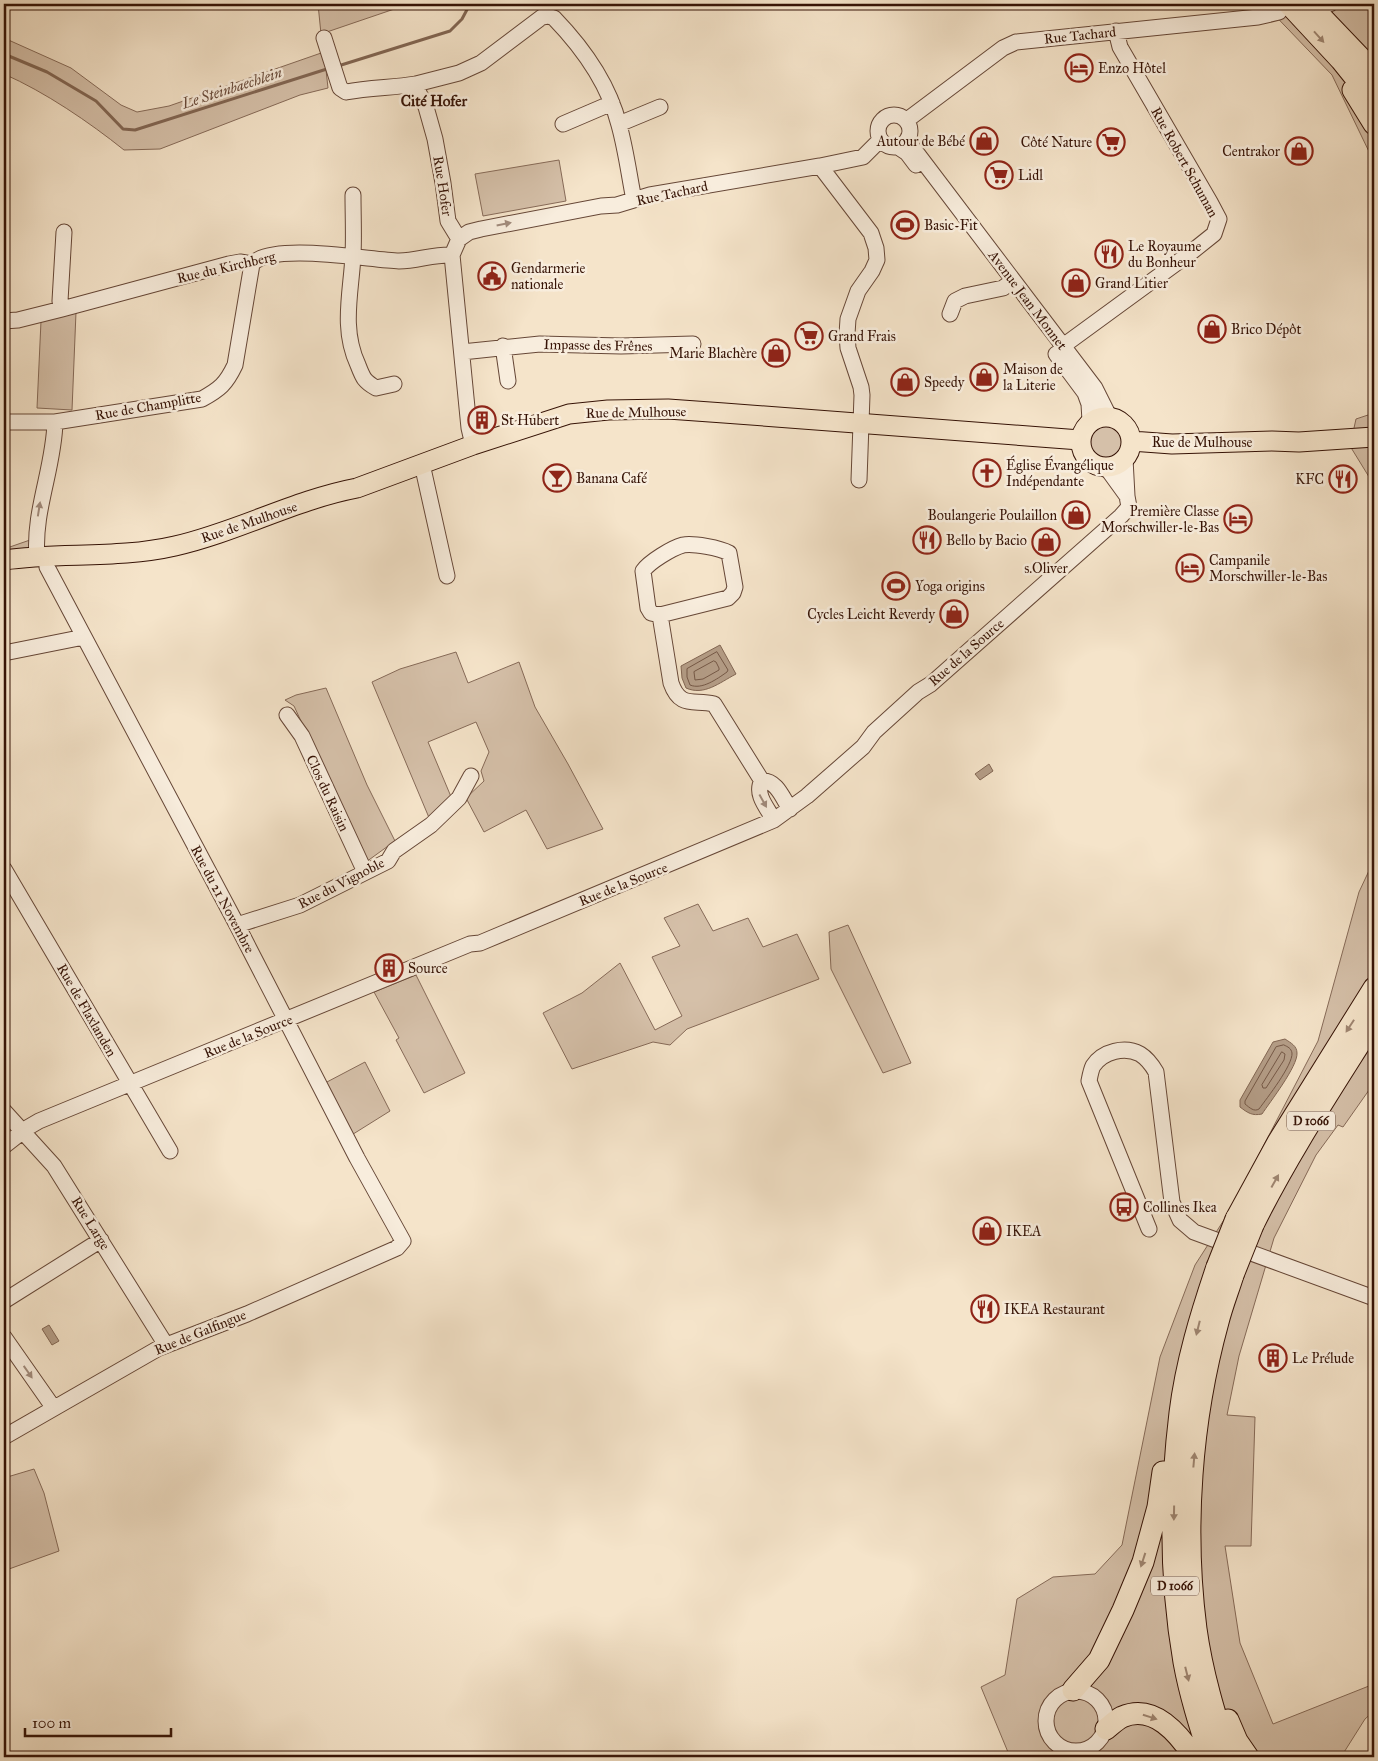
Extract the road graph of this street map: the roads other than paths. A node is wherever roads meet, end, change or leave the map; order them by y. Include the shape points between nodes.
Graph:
1 (1321, 4) edge
2 (1284, 8) edge
3 (1116, 31) junction
4 (324, 38) dead end
5 (1344, 51) junction
6 (1374, 72) edge
7 (1374, 79) edge
8 (416, 84) junction
9 (1374, 100) edge
10 (612, 103) junction
11 (660, 107) dead end
12 (906, 120) junction
13 (563, 124) dead end
14 (619, 124) junction
15 (1374, 124) edge
16 (880, 140) junction
17 (903, 142) junction
18 (820, 166) junction
19 (353, 194) dead end
20 (634, 200) junction
21 (64, 232) dead end
22 (459, 239) junction
23 (452, 254) junction
24 (353, 258) junction
25 (252, 264) junction
26 (1009, 284) junction
27 (62, 310) junction
28 (950, 314) dead end
29 (4, 321) edge
30 (693, 344) dead end
31 (503, 346) junction
32 (1063, 346) junction
33 (462, 352) junction
34 (508, 381) dead end
35 (394, 384) dead end
36 (1109, 416) junction
37 (1090, 421) junction
38 (4, 422) edge
39 (55, 422) junction
40 (861, 422) junction
41 (1374, 426) edge
42 (1374, 437) edge
43 (1080, 440) junction
44 (1131, 441) junction
45 (1272, 441) junction
46 (473, 445) junction
47 (1125, 459) junction
48 (422, 464) junction
49 (1106, 467) junction
50 (858, 480) dead end
51 (1127, 496) junction
52 (42, 557) junction
53 (4, 560) edge
54 (446, 576) dead end
55 (660, 615) junction
56 (84, 637) junction
57 (4, 653) edge
58 (286, 715) dead end
59 (471, 776) dead end
60 (762, 781) junction
61 (790, 810) junction
62 (774, 820) junction
63 (4, 869) edge
64 (365, 872) junction
65 (237, 925) junction
66 (1374, 988) edge
67 (286, 1020) junction
68 (1374, 1021) edge
69 (130, 1084) junction
70 (4, 1111) edge
71 (24, 1131) junction
72 (4, 1146) edge
73 (170, 1151) dead end
74 (1245, 1222) junction
75 (1148, 1229) dead end
76 (102, 1240) junction
77 (403, 1241) joint
78 (1225, 1271) junction
79 (1374, 1298) edge
80 (4, 1301) edge
81 (4, 1337) edge
82 (166, 1345) junction
83 (53, 1407) junction
84 (1180, 1412) junction
85 (4, 1437) edge
86 (1190, 1509) junction
87 (1074, 1690) junction
88 (1106, 1729) junction
89 (1057, 1751) edge
90 (1079, 1754) edge
91 (1194, 1757) edge
92 (1210, 1757) edge
93 (1228, 1757) edge
94 (1248, 1757) edge

1 - 5 highway
2 - 3 street, Rue Tachard via 1258,16
2 -> 5 highway
3 - 12 street, Rue Tachard via 1016,42
3 - 32 street, Rue Robert Schuman via 1120,47 1219,219 1214,234 1208,239
4 - 8 street via 340,88 346,92
5 - 6 highway
5 - 7 highway
5 - 9 highway
5 - 15 highway via 1346,79
8 - 10 street via 470,69 542,17 548,16 562,26 587,59
8 - 22 street, Rue Hofer via 435,139 448,222
10 - 13 street
10 - 14 street
11 - 14 street
12 - 16 street via 892,114 884,117 877,130
12 - 17 street via 910,129
14 - 20 street
16 - 17 street via 888,146
16 - 18 street, Rue Tachard via 862,157
17 - 26 street, Avenue Jean Monnet via 913,148
18 - 20 street, Rue Tachard
18 - 40 street via 871,233 876,248 877,260 858,291 848,319 848,348 861,387
19 - 24 street
22 -> 20 street, Rue Tachard via 481,229
21 - 27 street
22 - 23 street
23 - 24 street, Rue du Kirchberg via 401,261
23 - 33 street
24 - 25 street, Rue du Kirchberg via 303,253 260,258
24 - 35 street via 348,307 353,355 364,381 376,388
25 - 27 street, Rue du Kirchberg via 230,264
25 - 39 street, Rue de Champlitte via 235,366 219,390 202,399
26 - 28 street via 965,296 956,301
26 - 32 street, Avenue Jean Monnet
26 - 37 street, Avenue Jean Monnet via 1085,393
27 - 29 street, Rue du Kirchberg
30 - 31 street, Impasse des Frênes
31 - 33 street, Impasse des Frênes
31 - 34 street
32 - 36 street, Avenue Jean Monnet via 1095,388
33 - 46 street
36 - 37 main road
36 - 44 main road via 1120,420
37 - 43 main road
38 - 39 street, Rue de Champlitte
52 -> 39 street, Rue du 21 Novembre via 37,528
40 - 43 main road, Rue de Mulhouse
40 - 46 main road, Rue de Mulhouse via 668,409 608,410 569,414
40 - 50 street
41 - 45 main road, Rue de Mulhouse
42 - 45 main road, Rue de Mulhouse
43 - 49 main road via 1082,451 1090,462
44 - 45 main road, Rue de Mulhouse via 1172,444
44 - 47 main road
46 - 48 main road, Rue de Mulhouse
47 - 49 main road
47 - 51 street, Rue de la Source
48 - 52 main road, Rue de Mulhouse via 174,546 109,554
48 - 54 street
49 - 51 street
51 - 61 street, Rue de la Source via 1130,507 1121,516 918,692 874,732 863,747
52 - 53 main road, Rue de Mulhouse
52 - 56 street, Rue du 21 Novembre
55 - 55 street via 728,598 736,587 729,553 680,546 647,565 643,571 648,608 651,613
55 - 60 street via 674,692 690,702 714,704
56 - 57 street
56 - 65 street, Rue du 21 Novembre
58 - 64 street, Clos du Raisin via 302,736
59 - 64 street, Rue du Vignoble via 459,798 431,825 394,851 388,861
60 - 61 street via 771,782 776,787
60 -> 62 street via 759,793
61 - 62 street, Rue de la Source
62 - 67 street, Rue de la Source
63 - 69 street, Rue de Flaxlanden
64 - 65 street, Rue du Vignoble via 300,905
65 - 67 street, Rue du 21 Novembre
66 -> 74 highway, D 1066 via 1278,1142
67 - 69 street, Rue de la Source
67 - 77 street, Rue du 21 Novembre
74 -> 68 highway, D 1066 via 1273,1184
69 - 71 street, Rue de la Source via 40,1121
69 - 73 street, Rue de Flaxlanden
70 - 71 street, Rue Large
71 - 72 street, Rue de la Source
71 - 76 street, Rue Large via 54,1166
74 - 78 highway, D 1066, bridge
75 - 79 street via 1089,1081 1092,1066 1102,1056 1113,1052 1129,1050 1140,1054 1156,1072 1172,1202 1180,1220 1194,1232
76 - 80 street
76 - 82 street, Rue Large
77 - 82 street, Rue de Galfingue via 397,1248
78 -> 84 highway, D 1066 via 1201,1315
86 -> 78 highway, D 1066 via 1196,1438
81 -> 83 street
82 - 83 street, Rue de Galfingue
83 - 85 street, Rue de Galfingue
84 -> 87 highway via 1168,1436 1158,1507 1142,1562 1098,1660
84 -> 92 highway, D 1066 via 1174,1477 1178,1622 1185,1664
86 - 93 highway, D 1066 via 1191,1582 1197,1630 1206,1682
86 - 94 highway via 1197,1538 1202,1603 1212,1662 1226,1714 1237,1741
87 - 88 street via 1090,1694 1100,1701 1105,1711
87 - 89 street via 1055,1698 1046,1713 1047,1730
88 - 90 street via 1097,1744
88 -> 91 highway via 1121,1718 1145,1714 1162,1721 1180,1736
89 - 90 street

